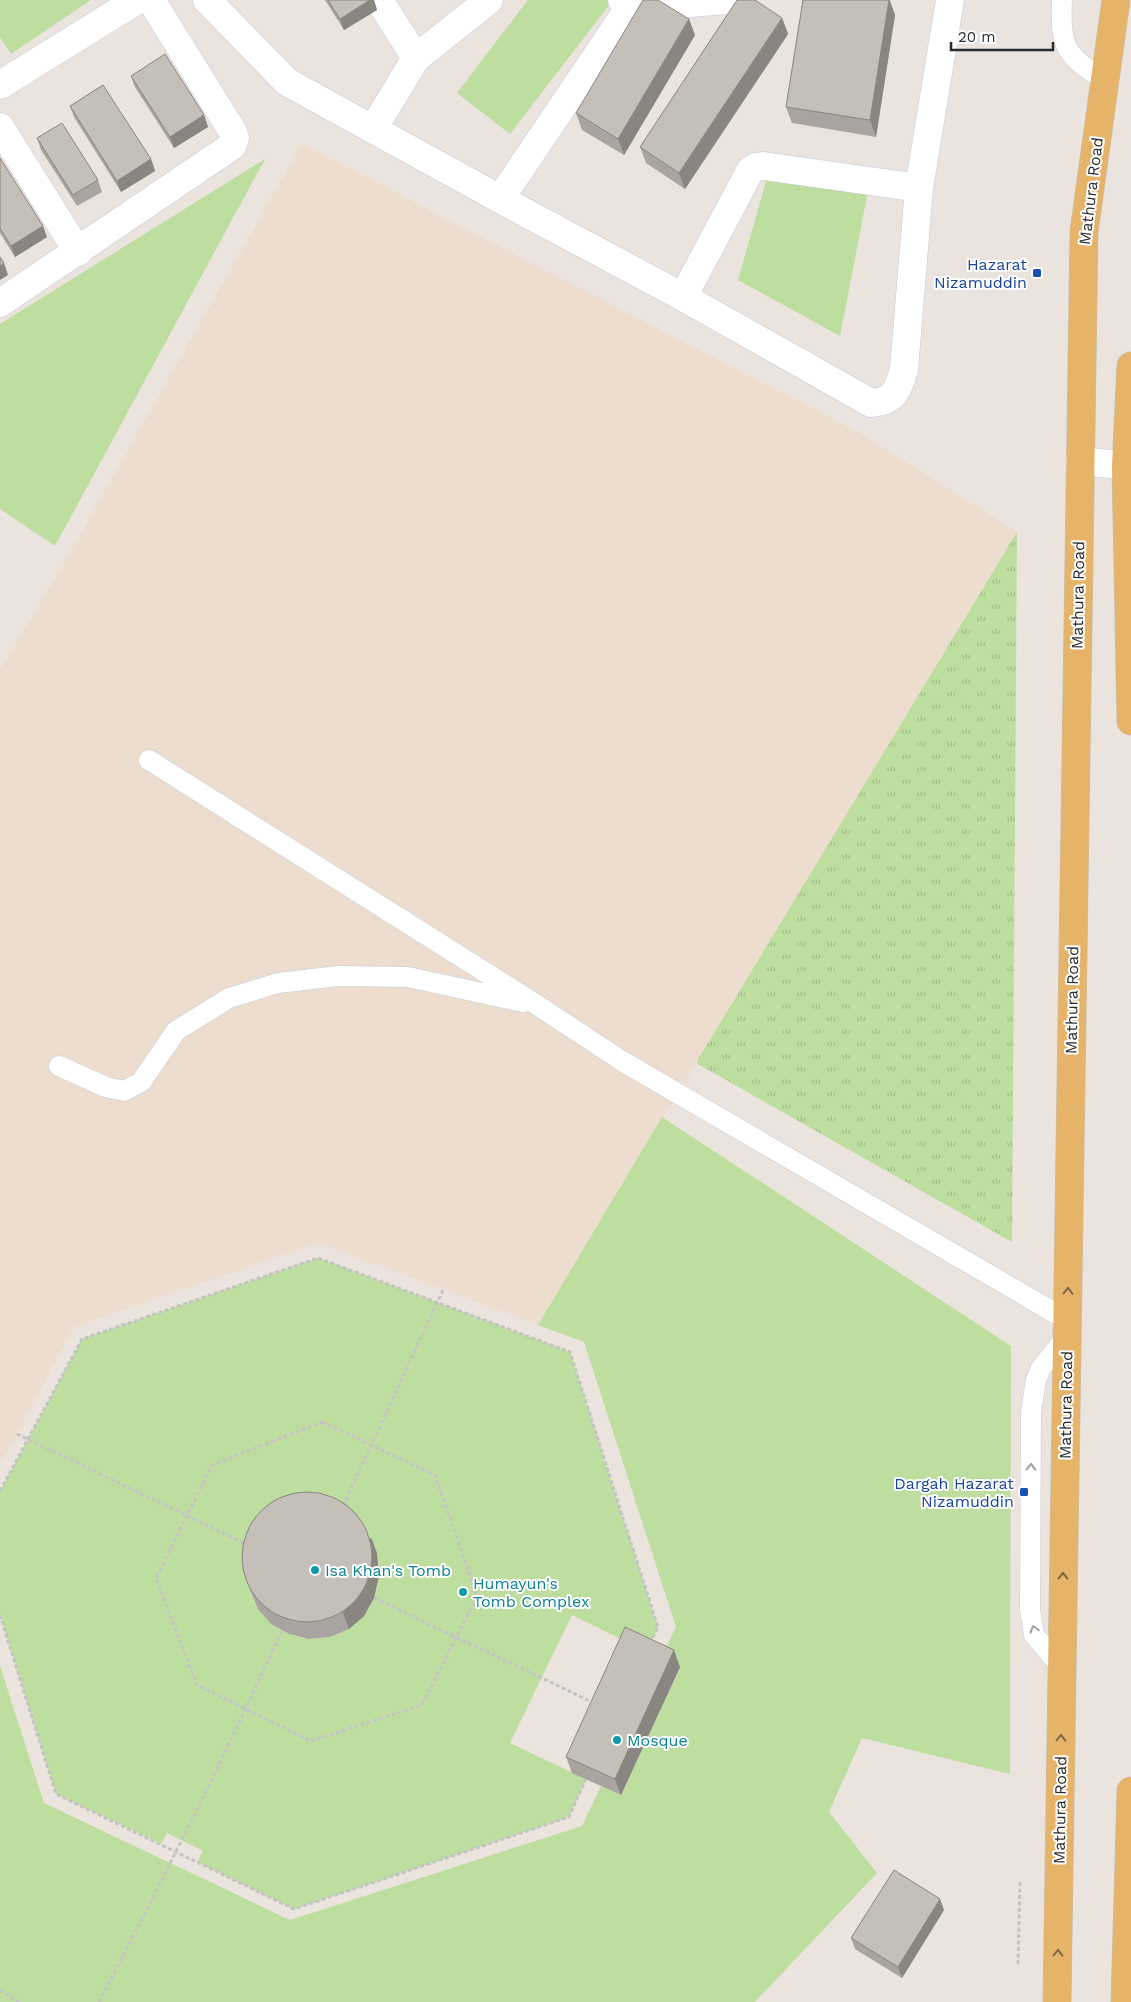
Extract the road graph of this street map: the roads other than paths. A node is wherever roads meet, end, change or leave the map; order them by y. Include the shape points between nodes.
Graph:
1 (137, 0) edge
2 (151, 0) edge
3 (207, 0) edge
4 (378, 0) edge
5 (489, 0) edge
6 (727, 0) edge
7 (950, 0) edge
8 (1062, 0) edge
9 (1116, 0) edge
10 (626, 4) edge
11 (416, 58) junction
12 (1105, 80) junction
13 (1, 81) edge
14 (0, 127) edge
15 (373, 129) junction
16 (919, 188) junction
17 (500, 199) junction
18 (78, 252) junction
19 (682, 297) junction
20 (0, 303) edge
21 (1131, 366) edge
22 (1129, 426) edge
23 (1080, 461) junction
24 (1128, 466) edge
25 (1131, 721) edge
26 (149, 760) dead end
27 (537, 1005) junction
28 (59, 1066) dead end
29 (1067, 1328) junction
30 (1131, 1791) edge
31 (1057, 2002) edge
32 (1126, 2002) edge

1 - 13 street
2 - 18 street via 233,132 232,146
3 - 15 street via 286,82
4 - 11 street
5 - 11 street
6 - 10 street
7 - 16 street
8 - 12 lane via 1061,26 1068,52
9 - 12 main road, Mathura Road
10 - 17 street
11 - 15 street
12 - 23 main road, Mathura Road via 1084,232
14 - 18 street
15 - 17 street
16 - 19 street via 756,167 750,171
16 - 19 street via 904,369 899,387 892,397 882,402 871,403
17 - 19 street
18 - 20 street
21 - 22 main road
22 - 24 main road
23 - 24 street
29 -> 23 main road, Mathura Road
24 - 25 main road
26 - 27 lane
27 - 28 lane via 408,977 338,976 304,980 229,998 176,1031 141,1082 124,1091 106,1087
27 - 29 lane via 622,1061
31 -> 29 main road, Mathura Road
30 - 32 main road

